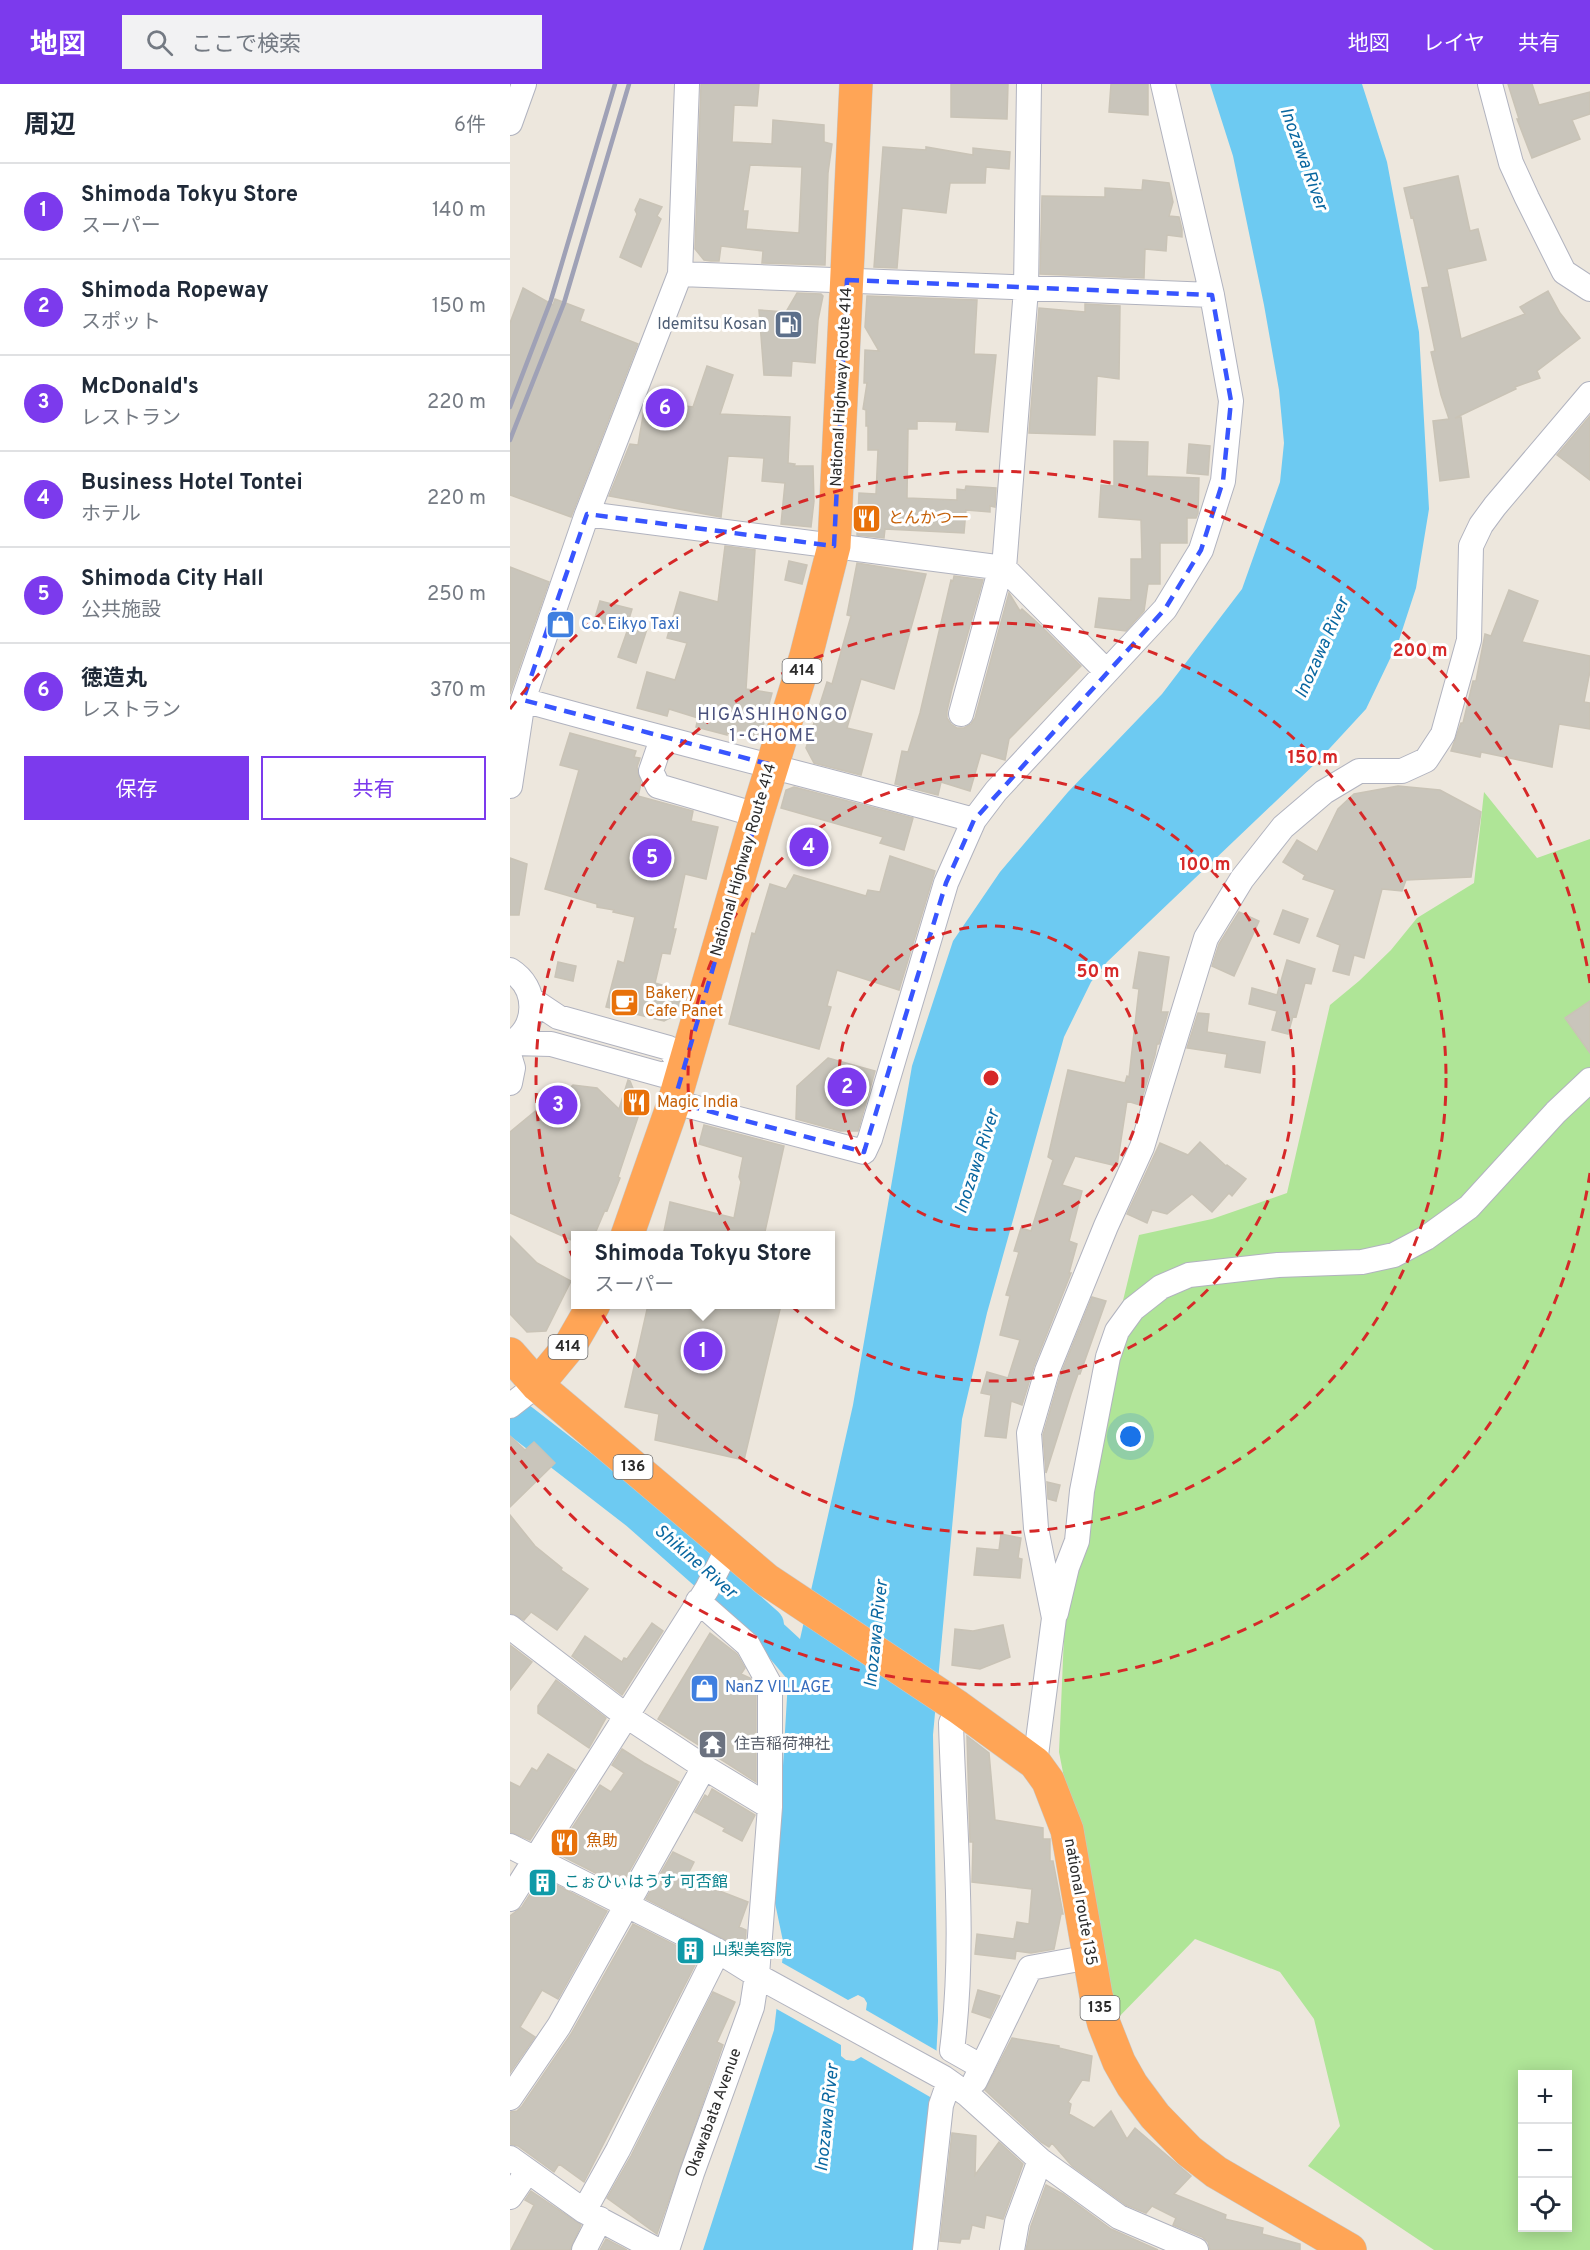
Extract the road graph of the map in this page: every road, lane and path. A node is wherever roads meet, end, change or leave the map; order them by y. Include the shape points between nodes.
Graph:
1 (524, 84) edge
2 (687, 84) edge
3 (856, 84) edge
4 (1029, 84) edge
5 (1163, 84) edge
6 (1490, 84) edge
7 (510, 123) edge
8 (680, 274) junction
9 (847, 280) junction
10 (1026, 289) junction
11 (1590, 290) edge
12 (1212, 295) junction
13 (1590, 394) edge
14 (587, 514) junction
15 (834, 546) junction
16 (1004, 568) junction
17 (1106, 671) junction
18 (523, 700) junction
19 (961, 714) dead end
20 (662, 739) junction
21 (772, 765) junction
22 (510, 786) edge
23 (757, 815) junction
24 (974, 820) junction
25 (510, 970) edge
26 (531, 999) junction
27 (511, 1048) edge
28 (683, 1068) junction
29 (1590, 1080) edge
30 (510, 1083) edge
31 (674, 1102) junction
32 (629, 1231) edge
33 (592, 1309) edge
34 (510, 1354) edge
35 (520, 1398) edge
36 (725, 1556) junction
37 (703, 1595) junction
38 (1054, 1618) junction
39 (510, 1627) edge
40 (954, 1705) junction
41 (625, 1715) junction
42 (1035, 1763) junction
43 (704, 1767) junction
44 (770, 1807) junction
45 (510, 1846) edge
46 (534, 1858) junction
47 (510, 1899) edge
48 (626, 1904) junction
49 (718, 1952) junction
50 (1090, 1958) junction
51 (760, 1977) junction
52 (982, 2067) junction
53 (954, 2085) junction
54 (510, 2098) edge
55 (1040, 2160) junction
56 (518, 2165) edge
57 (510, 2197) edge
58 (592, 2215) junction
59 (584, 2250) edge
60 (657, 2250) edge
61 (667, 2250) edge
62 (925, 2250) edge
63 (1012, 2250) edge
64 (1196, 2250) edge
65 (1350, 2250) edge

1 - 7 street
2 - 8 street
3 - 9 highway, National Highway Route 414 / 414
4 - 10 street
5 - 12 street
6 - 11 street via 1511,163 1527,198 1564,272
8 - 9 street
8 - 14 street
9 - 10 street
9 - 15 highway, National Highway Route 414 / 414
10 - 12 street
10 - 16 street
12 - 17 street via 1231,400 1223,481 1201,550 1165,609
13 - 38 street via 1495,506 1471,546 1469,640 1443,734 1426,760 1402,771 1359,771 1324,792 1282,827 1242,879 1206,938 1142,1148 1047,1371 1029,1433 1036,1528
14 - 15 street
14 - 18 street
15 - 16 street
15 - 21 highway, National Highway Route 414 / 414 via 806,656
16 - 17 street
16 - 19 street
17 - 24 street
18 - 20 street
18 - 22 street
20 - 21 street
20 - 23 street via 651,771 658,786
21 - 23 highway, National Highway Route 414 / 414
21 - 24 street
23 - 28 highway, National Highway Route 414 / 414
24 - 31 street via 946,883 864,1152
25 - 26 street via 521,979
26 - 27 street via 529,1023
26 - 28 street via 558,1017 669,1048
27 - 28 street via 551,1044 663,1075
27 - 30 street
28 - 31 highway, National Highway Route 414 / 414
29 - 38 street via 1469,1206 1426,1238 1394,1255 1362,1262 1278,1265 1189,1275 1161,1287 1133,1309 1117,1331 1108,1357 1082,1491 1077,1541
31 - 32 highway, National Highway Route 414 / 414
33 - 35 highway, 414 via 571,1344
34 - 35 highway, 136
35 - 36 highway, 136
36 - 37 street
36 - 40 highway, 136
37 - 41 street
37 - 44 street, Okawabata Avenue via 748,1645 770,1685
38 - 42 street
39 - 41 street
40 - 42 highway, national route 135 / 135
40 - 52 street via 951,1722 958,1955 952,2050
41 - 43 street
41 - 46 street
42 - 50 highway, national route 135 / 135 via 1048,1780 1066,1830
43 - 44 street
43 - 48 street
44 - 51 street, Okawabata Avenue
45 - 46 street
46 - 47 street
46 - 48 street
48 - 49 street
48 - 54 street via 559,2026
49 - 51 street
49 - 58 street via 618,2150
50 - 52 street via 1030,1968
50 - 65 highway, national route 135 / 135 via 1104,2024 1119,2062 1155,2116 1216,2172
51 - 53 street
51 - 61 street, Okawabata Avenue
52 - 53 street
53 - 55 street
53 - 62 street via 941,2105
55 - 63 street via 1017,2222
55 - 64 street via 1119,2217
56 - 57 street
56 - 58 street
58 - 59 street
58 - 60 street

